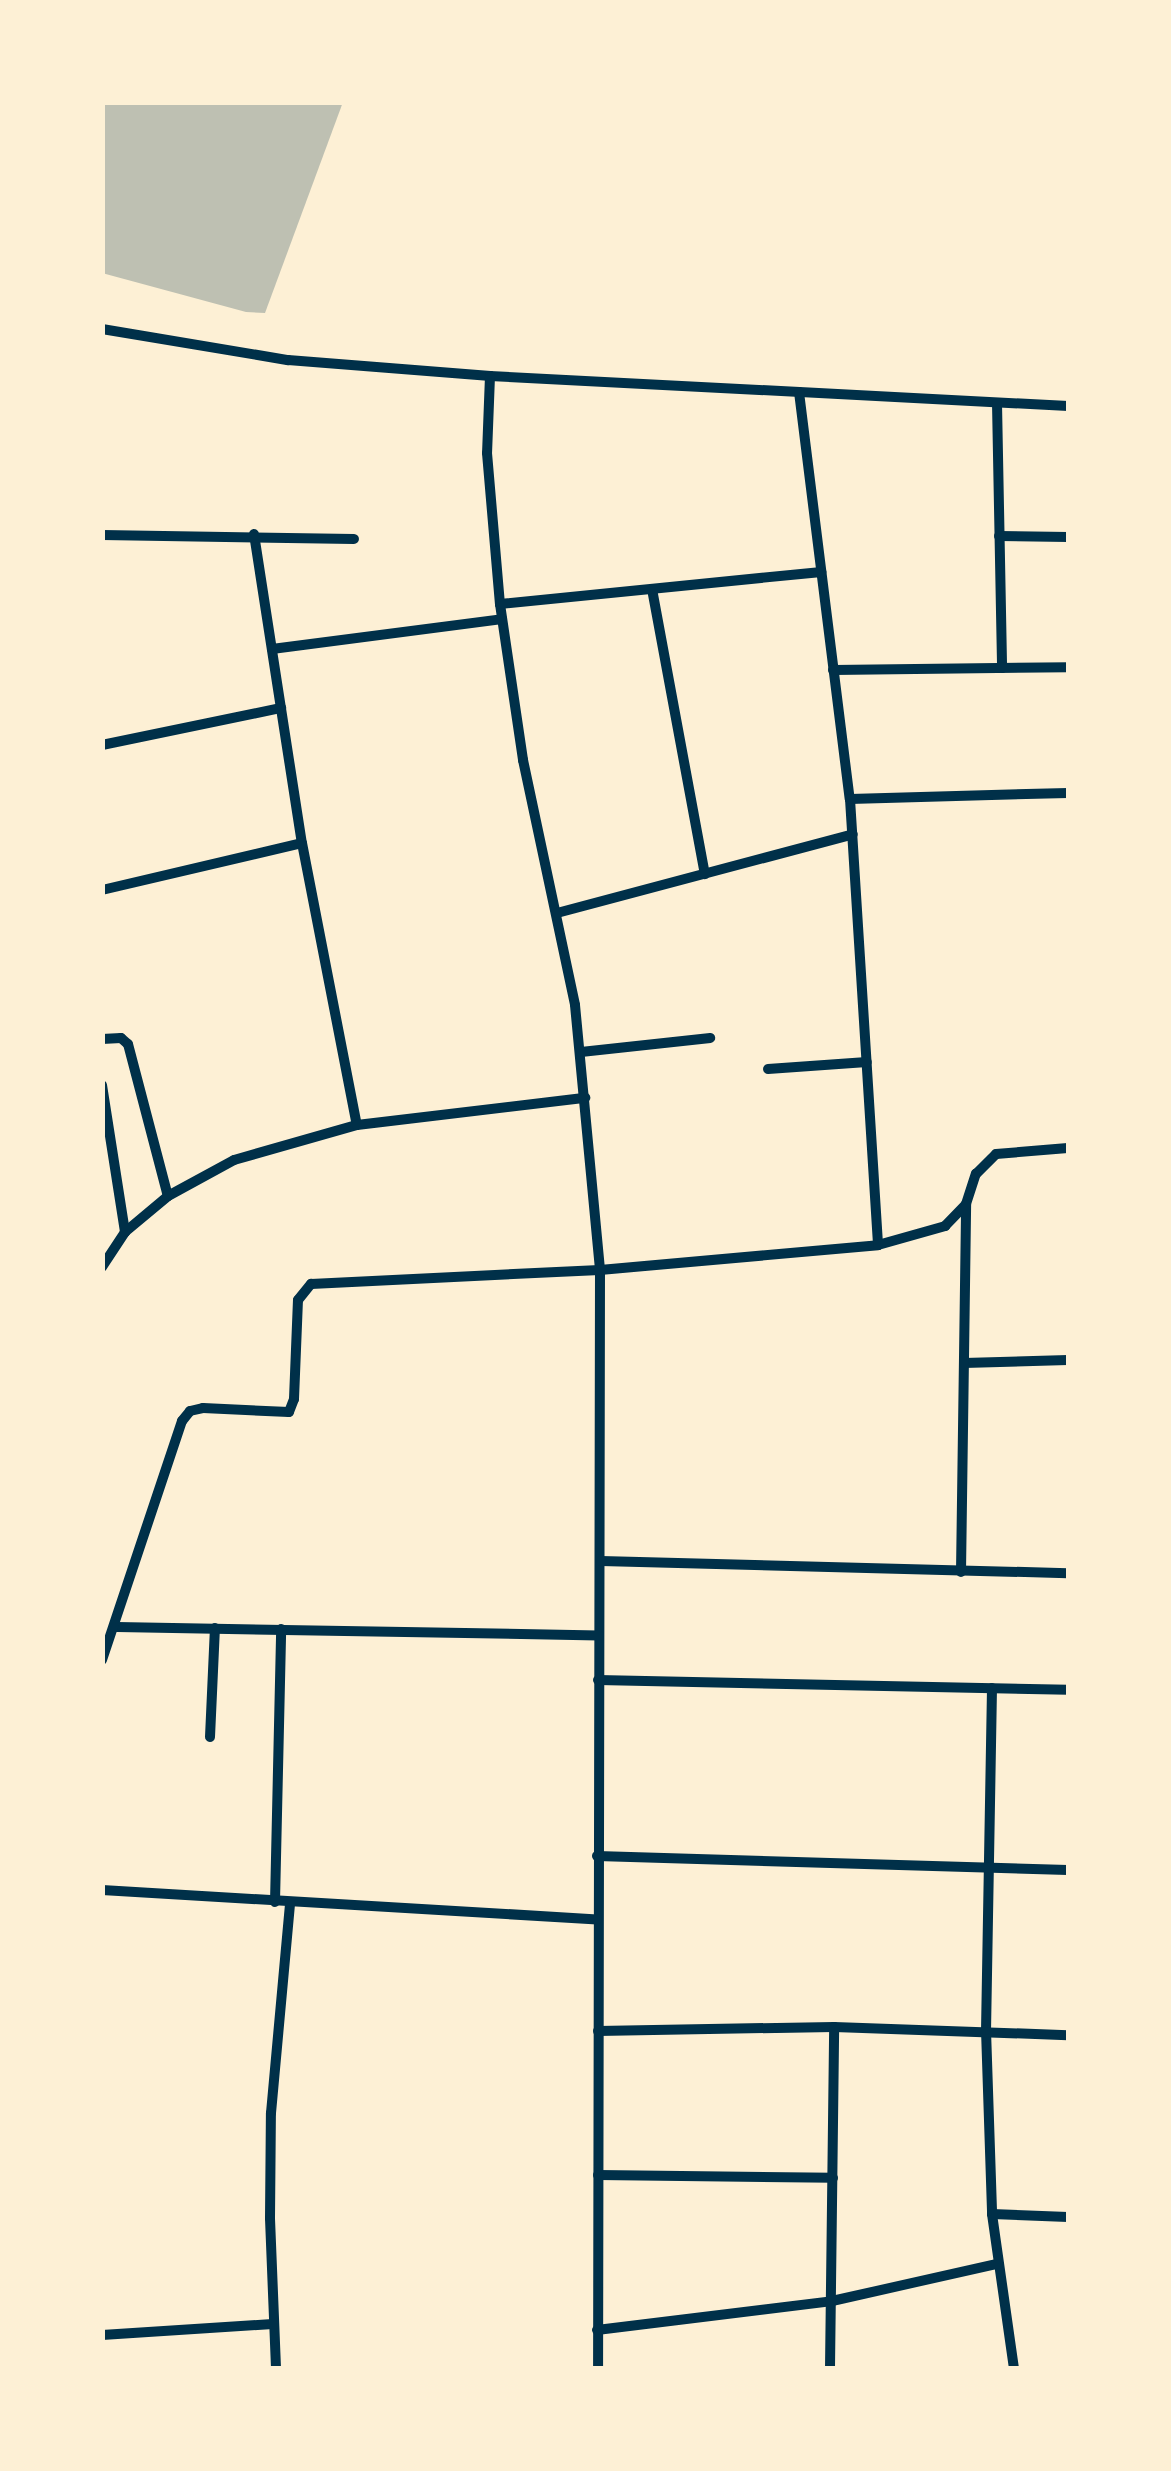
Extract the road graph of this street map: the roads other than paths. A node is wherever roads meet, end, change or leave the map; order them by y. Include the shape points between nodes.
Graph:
1 (102, 330) edge
2 (490, 376) junction
3 (799, 392) junction
4 (997, 403) junction
5 (1068, 406) edge
6 (254, 534) junction
7 (102, 535) edge
8 (1000, 536) junction
9 (1068, 537) edge
10 (354, 539) dead end
11 (821, 572) junction
12 (652, 590) junction
13 (500, 604) junction
14 (502, 619) junction
15 (272, 648) junction
16 (1068, 667) edge
17 (1002, 668) junction
18 (833, 670) junction
19 (282, 708) junction
20 (102, 744) edge
21 (1068, 793) edge
22 (850, 799) junction
23 (853, 834) junction
24 (302, 843) junction
25 (706, 874) junction
26 (102, 890) edge
27 (557, 913) junction
28 (710, 1038) dead end
29 (102, 1039) edge
30 (581, 1052) junction
31 (867, 1062) junction
32 (768, 1070) dead end
33 (102, 1085) edge
34 (585, 1098) junction
35 (357, 1125) junction
36 (1068, 1148) edge
37 (168, 1196) junction
38 (966, 1204) junction
39 (125, 1232) junction
40 (878, 1245) junction
41 (102, 1267) edge
42 (600, 1270) junction
43 (1068, 1360) edge
44 (964, 1363) junction
45 (601, 1561) junction
46 (962, 1572) junction
47 (1068, 1573) edge
48 (116, 1627) junction
49 (215, 1628) junction
50 (281, 1629) junction
51 (599, 1634) junction
52 (102, 1660) edge
53 (598, 1680) junction
54 (992, 1688) junction
55 (1068, 1690) edge
56 (210, 1737) dead end
57 (597, 1856) junction
58 (990, 1868) junction
59 (1068, 1870) edge
60 (102, 1890) edge
61 (275, 1902) junction
62 (290, 1902) junction
63 (597, 1918) junction
64 (834, 2026) junction
65 (986, 2030) junction
66 (598, 2031) junction
67 (1068, 2034) edge
68 (598, 2175) junction
69 (833, 2178) junction
70 (992, 2214) junction
71 (1068, 2218) edge
72 (996, 2264) junction
73 (832, 2301) junction
74 (273, 2324) junction
75 (597, 2330) junction
76 (102, 2335) edge
77 (276, 2368) edge
78 (598, 2368) edge
79 (830, 2368) edge
80 (1014, 2368) edge

1 - 2 street via 288,360
2 - 3 street
2 - 13 street via 487,453
3 - 4 street
3 - 11 street
4 - 5 street
4 - 8 street
6 - 7 street
6 - 10 street
6 - 15 street
8 - 9 street
8 - 17 street
11 - 12 street
11 - 18 street
12 - 13 street
12 - 25 street
13 - 14 street
14 - 15 street
14 - 27 street via 523,760
15 - 19 street
16 - 17 street
17 - 18 street
18 - 22 street
19 - 20 street
19 - 24 street
21 - 22 street
22 - 23 street
23 - 25 street
23 - 31 street
24 - 26 street
24 - 35 street
25 - 27 street
27 - 30 street
28 - 30 street
29 - 37 street via 128,1044
30 - 34 street
31 - 32 street
31 - 40 street
33 - 39 street
34 - 35 street
34 - 42 street
35 - 37 street via 234,1160
36 - 38 street via 996,1154 976,1174
37 - 39 street
38 - 40 street via 944,1226
38 - 44 street
39 - 41 street
40 - 42 street
42 - 45 street
42 - 48 street via 318,1282 305,1288 297,1306 293,1406 284,1414 203,1408 186,1416
43 - 44 street
44 - 46 street
45 - 46 street
45 - 51 street
46 - 47 street
48 - 49 street
48 - 52 street
49 - 50 street
49 - 56 street
50 - 51 street
50 - 61 street
51 - 53 street
53 - 54 street
53 - 57 street
54 - 55 street
54 - 58 street
57 - 58 street
57 - 63 street
58 - 59 street
58 - 65 street
60 - 61 street
61 - 62 street
62 - 63 street
62 - 74 street via 272,2113
63 - 66 street
64 - 65 street
64 - 66 street
64 - 69 street
65 - 67 street
65 - 70 street
66 - 68 street
68 - 69 street
68 - 75 street
69 - 73 street
70 - 71 street
70 - 72 street
72 - 73 street
72 - 80 street
73 - 75 street
73 - 79 street
74 - 76 street
74 - 77 street
75 - 78 street

